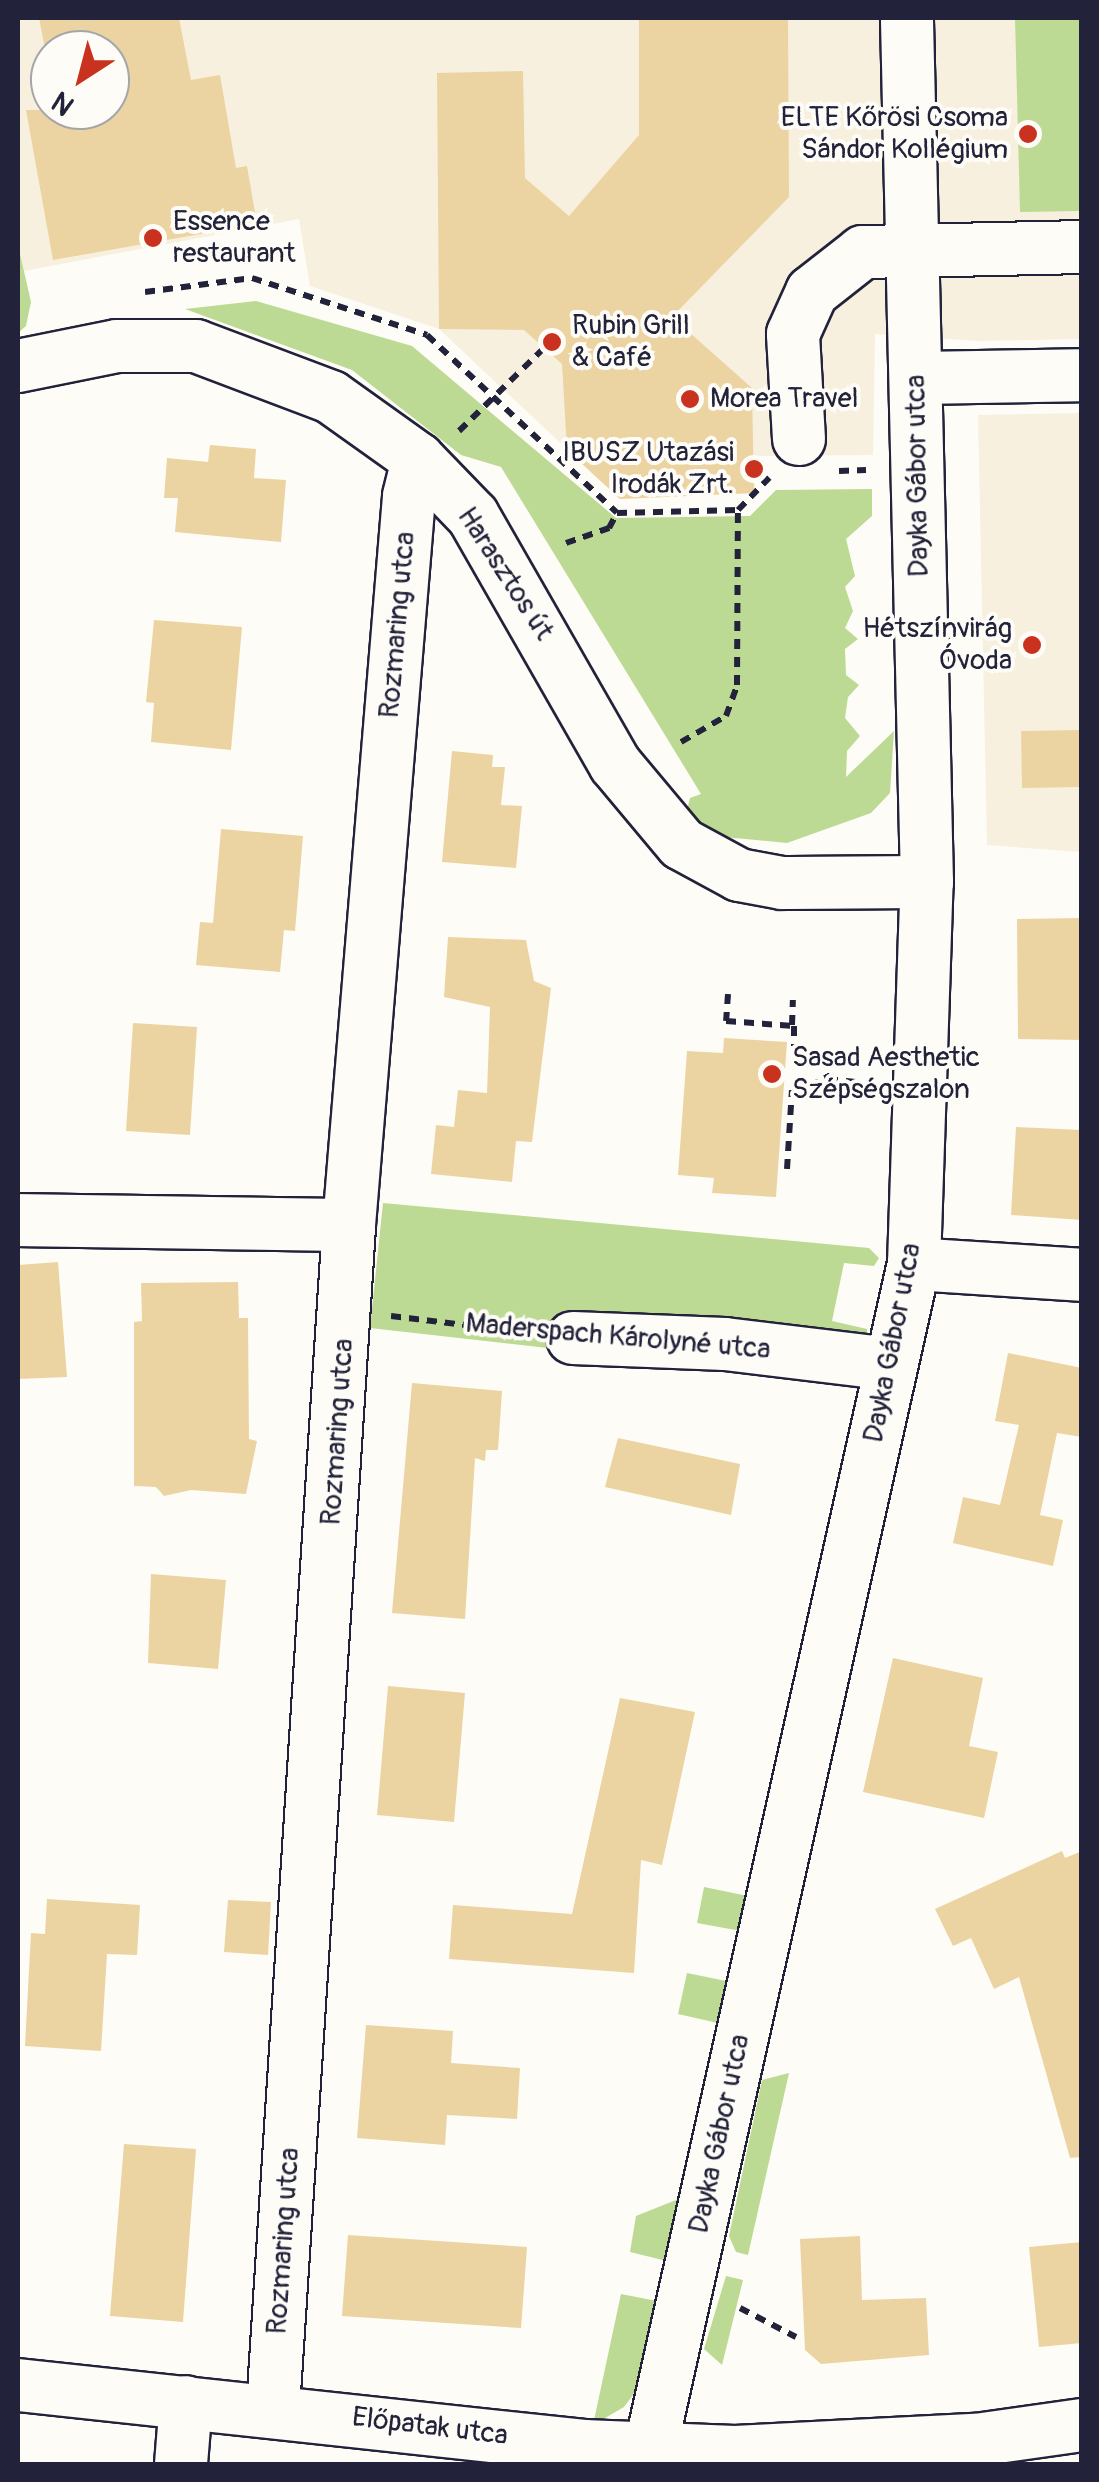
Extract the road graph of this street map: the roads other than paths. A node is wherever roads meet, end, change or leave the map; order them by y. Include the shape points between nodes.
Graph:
1 (908, 18) edge
2 (1082, 248) edge
3 (913, 254) junction
4 (18, 366) edge
5 (1082, 375) edge
6 (916, 378) junction
7 (418, 459) junction
8 (801, 460) road end
9 (926, 882) junction
10 (18, 1220) edge
11 (349, 1225) junction
12 (914, 1264) junction
13 (1082, 1275) edge
14 (573, 1338) road end
15 (891, 1364) junction
16 (18, 2386) edge
17 (186, 2402) junction
18 (273, 2408) junction
19 (1082, 2425) edge
20 (648, 2456) edge
21 (181, 2464) edge

1 - 3 street, Dayka Gábor utca
2 - 3 street
3 - 6 street, Dayka Gábor utca
3 - 8 street via 864,252 812,292 794,334
4 - 7 street, Harasztos út via 117,346 196,346 331,397
5 - 6 street
6 - 9 street, Dayka Gábor utca
7 - 9 street, Harasztos út via 474,516 615,764 682,844 739,875 782,883
7 - 11 street, Rozmaring utca via 408,496
9 - 12 street, Dayka Gábor utca
10 - 11 street
11 - 18 street, Rozmaring utca
12 - 13 street
12 - 15 street, Dayka Gábor utca
14 - 15 street, Maderspach Károlyné utca via 725,1344
15 - 20 street, Dayka Gábor utca
16 - 17 street, Előpatak utca
17 - 18 street, Előpatak utca
17 - 21 street
18 - 20 street, Előpatak utca
19 - 20 street, Előpatak utca via 976,2440

